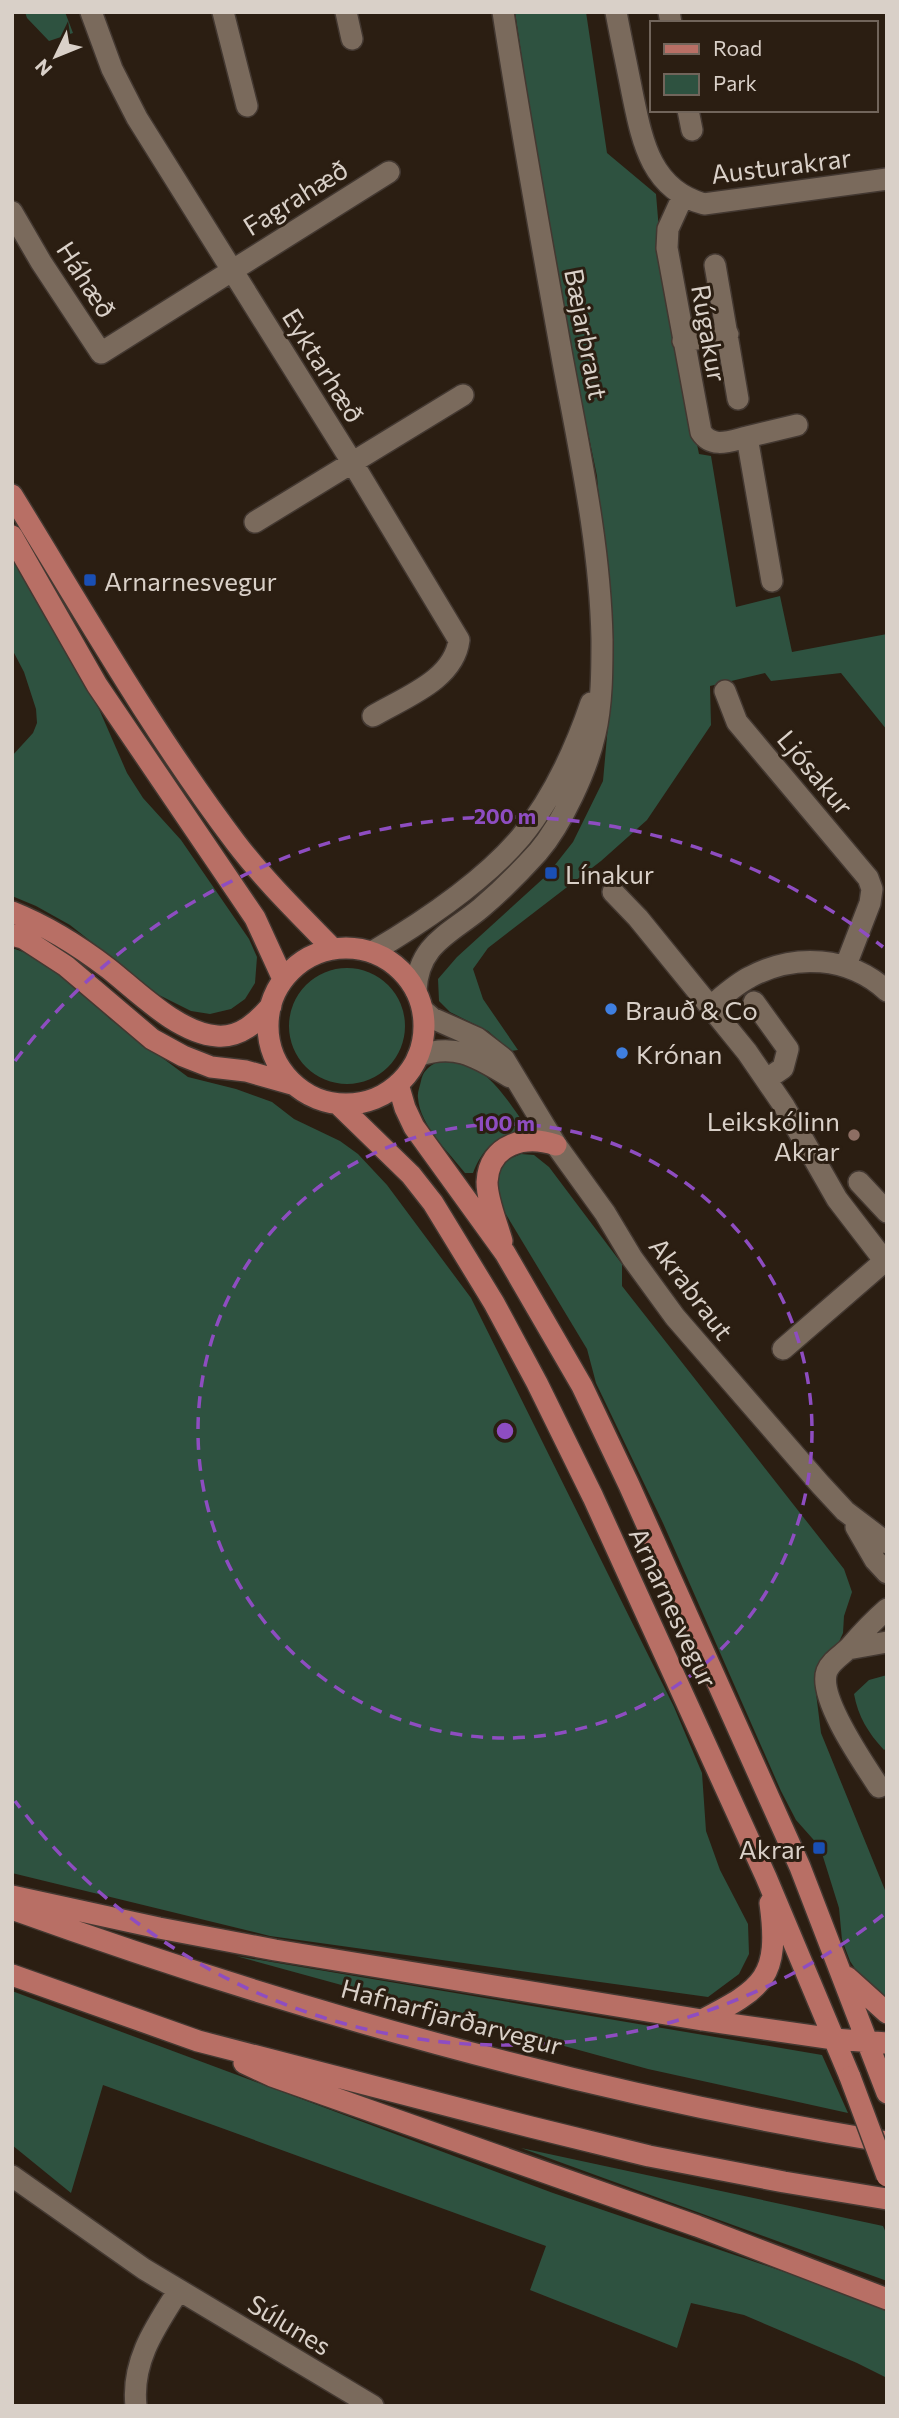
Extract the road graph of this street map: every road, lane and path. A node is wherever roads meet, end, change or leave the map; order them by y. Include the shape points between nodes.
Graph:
1 (91, 12) edge
2 (223, 12) edge
3 (346, 12) edge
4 (503, 12) edge
5 (616, 12) edge
6 (352, 39) dead end
7 (247, 106) dead end
8 (388, 172) dead end
9 (887, 179) edge
10 (683, 196) junction
11 (12, 212) edge
12 (715, 265) dead end
13 (231, 269) junction
14 (728, 334) junction
15 (683, 341) junction
16 (463, 396) dead end
17 (738, 399) dead end
18 (797, 425) dead end
19 (747, 437) junction
20 (352, 462) junction
21 (12, 495) edge
22 (255, 522) dead end
23 (12, 536) edge
24 (772, 581) dead end
25 (602, 668) junction
26 (724, 691) dead end
27 (373, 716) dead end
28 (613, 892) dead end
29 (12, 912) edge
30 (12, 935) edge
31 (333, 949) junction
32 (372, 952) junction
33 (846, 965) junction
34 (283, 979) junction
35 (887, 991) edge
36 (419, 1000) junction
37 (754, 1002) dead end
38 (271, 1006) junction
39 (711, 1006) junction
40 (418, 1056) junction
41 (767, 1079) junction
42 (518, 1081) junction
43 (398, 1084) junction
44 (297, 1086) junction
45 (338, 1104) junction
46 (556, 1145) junction
47 (859, 1182) dead end
48 (887, 1212) edge
49 (505, 1253) junction
50 (886, 1262) edge
51 (783, 1349) dead end
52 (845, 1511) junction
53 (887, 1543) edge
54 (887, 1573) edge
55 (887, 1581) edge
56 (887, 1609) edge
57 (887, 1643) edge
58 (848, 1649) junction
59 (879, 1787) dead end
60 (766, 1877) junction
61 (12, 1896) edge
62 (12, 1909) edge
63 (842, 1972) junction
64 (12, 1976) edge
65 (887, 2013) edge
66 (702, 2020) junction
67 (834, 2039) junction
68 (198, 2040) junction
69 (877, 2042) edge
70 (883, 2085) edge
71 (887, 2142) edge
72 (12, 2176) edge
73 (887, 2176) edge
74 (887, 2199) edge
75 (179, 2290) junction
76 (887, 2299) edge
77 (136, 2406) edge
78 (373, 2406) edge

1 - 13 street, Eyktarhæð via 137,118
2 - 7 street
3 - 6 street
4 - 25 street, Bæjarbraut via 594,527
5 - 10 street via 645,148 659,173
8 - 13 street, Fagrahæð
9 - 10 street, Austurakrar via 704,204
10 - 15 street, Rúgakur via 668,229 667,248
11 - 13 street, Háhæð via 101,353
12 - 14 street
13 - 20 street, Eyktarhæð
14 - 15 street
14 - 17 street
15 - 19 street, Rúgakur via 704,437 714,443
16 - 20 street
18 - 19 street, Rúgakur
19 - 24 street
20 - 22 street
20 - 27 street, Eyktarhæð via 459,640 452,664 441,676
21 - 31 main road via 200,792 238,845
23 - 34 main road via 97,685 255,918
25 - 32 street, Bæjarbraut via 565,764 520,838 448,901
25 - 36 street, Bæjarbraut via 595,734 575,792 540,850 504,888 433,945 417,975
26 - 33 street, Ljósakur via 737,722 868,878 870,903
28 - 39 street
29 - 38 main road via 59,934 158,1010 192,1028 217,1036 240,1032 255,1025
30 - 44 main road via 66,966 152,1040 211,1067 246,1071
31 - 32 main road, Arnarnesvegur
31 - 34 main road, Arnarnesvegur via 305,959
32 - 36 main road, Arnarnesvegur via 397,968
33 - 35 street
33 - 39 street via 810,961 777,966 748,978
34 - 38 main road, Arnarnesvegur
36 - 40 main road via 424,1033
36 - 42 street, Akrabraut via 432,1018 492,1048
37 - 41 street via 788,1049 783,1068
38 - 44 main road, Arnarnesvegur via 272,1050
39 - 41 street
40 - 42 street via 445,1050 464,1052
40 - 43 main road
41 - 50 street via 831,1189
42 - 46 street, Akrabraut
43 - 45 main road via 360,1103
43 - 49 main road, Arnarnesvegur via 414,1127
44 - 45 main road, Arnarnesvegur
45 - 60 main road, Arnarnesvegur via 418,1184 495,1303 593,1497
46 - 49 main road via 521,1141 492,1161 487,1183
46 - 52 street, Akrabraut via 675,1317
47 - 48 street
49 - 63 main road, Arnarnesvegur via 582,1386 629,1485 800,1867
50 - 51 street
52 - 53 street, Akrabraut
52 - 54 street, Akrabraut
55 - 56 street
56 - 58 street
57 - 58 street
58 - 59 street via 827,1671 825,1687
60 - 66 main road via 775,1935 768,1969 743,1998
60 - 67 main road, Arnarnesvegur
61 - 66 main road via 275,1950
62 - 71 main road, Hafnarfjarðarvegur via 126,1950 494,2058 695,2107
63 - 65 main road
63 - 69 main road, Arnarnesvegur
64 - 68 main road
66 - 67 main road
67 - 69 main road
67 - 73 main road, Arnarnesvegur, bridge
68 - 74 main road via 649,2156
68 - 76 main road via 272,2076 652,2210
69 - 70 main road, Arnarnesvegur
72 - 75 street, Súlunes
75 - 77 street via 139,2363
75 - 78 street, Súlunes

